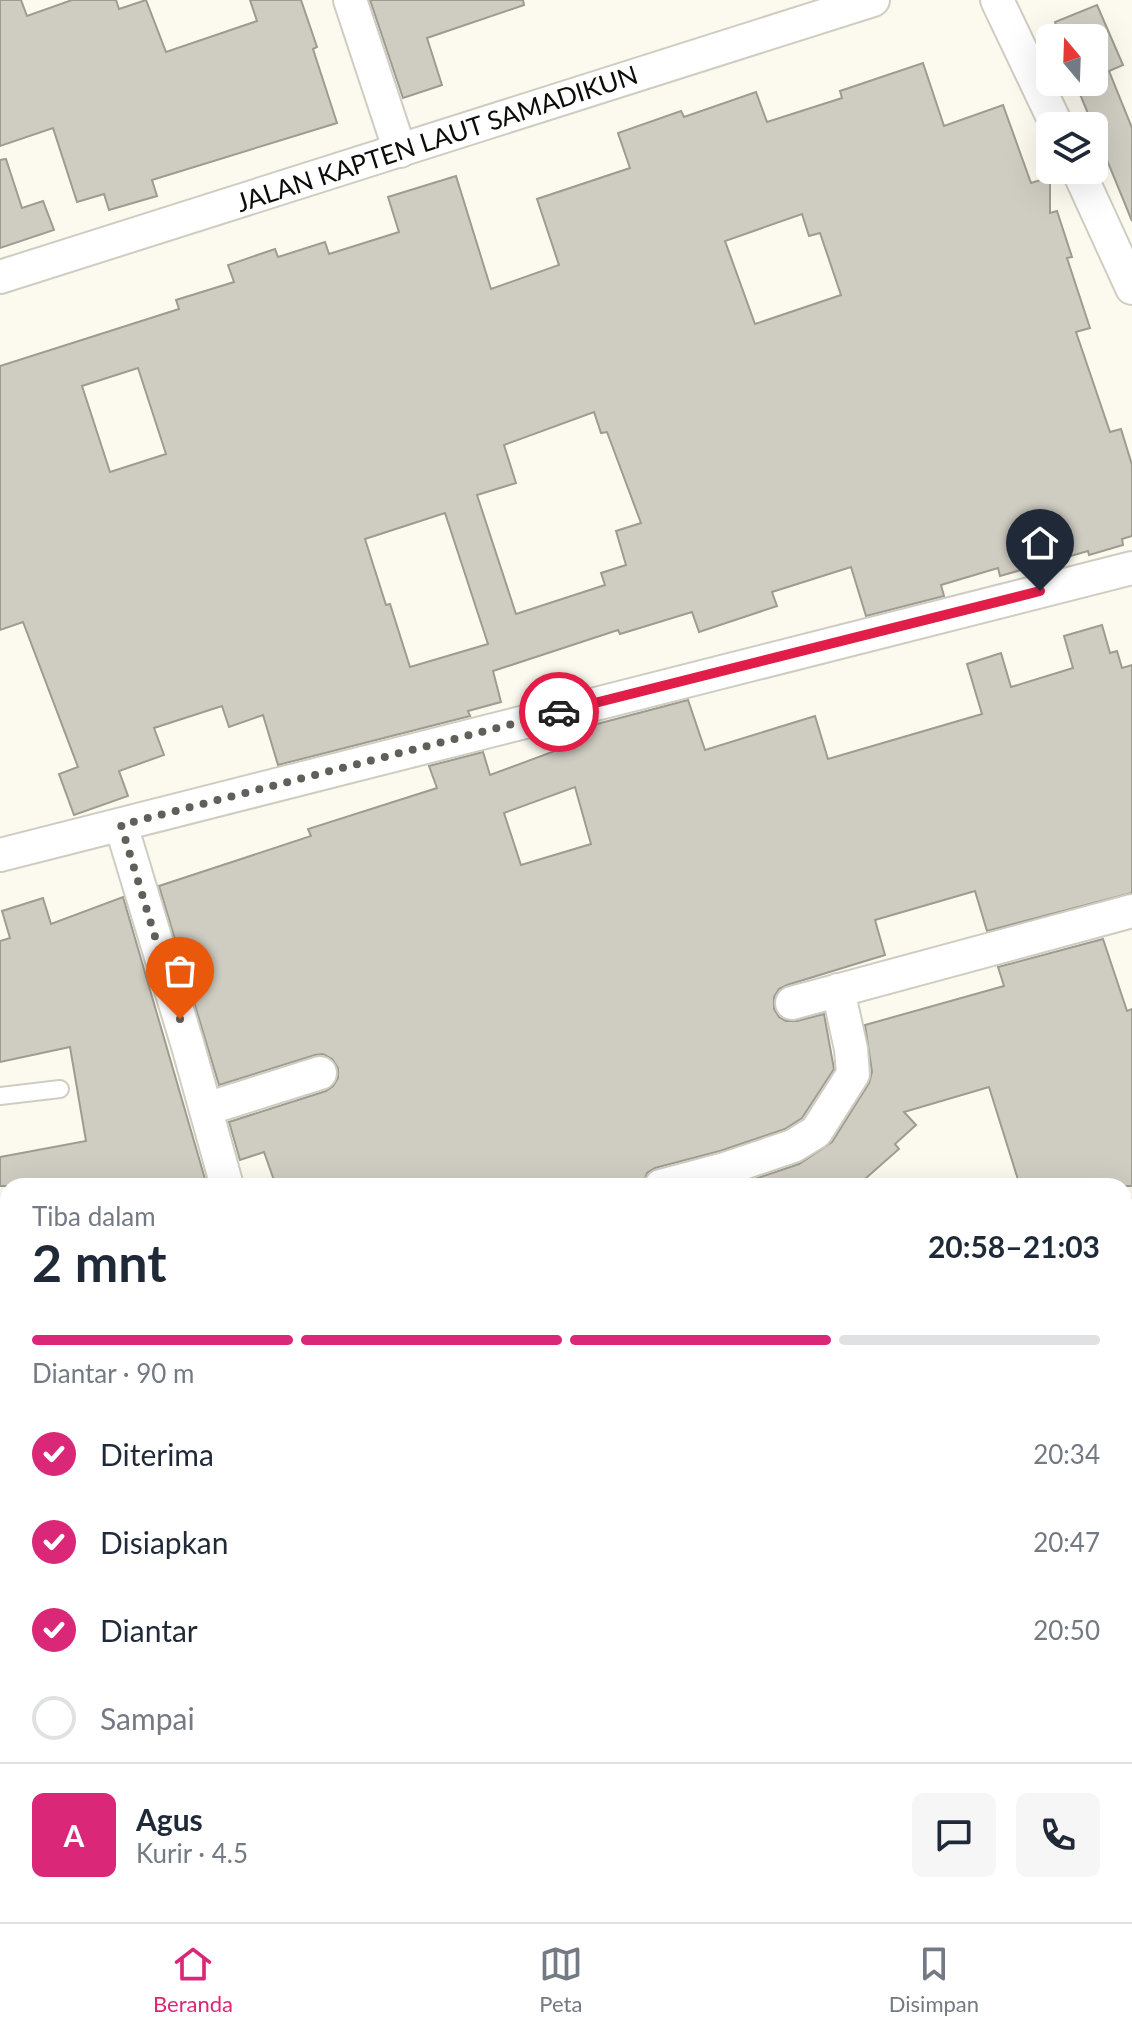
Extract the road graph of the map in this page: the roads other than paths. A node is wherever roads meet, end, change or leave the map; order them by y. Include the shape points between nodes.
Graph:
1 (350, 0) edge
2 (873, 0) edge
3 (997, 0) edge
4 (1050, 112) edge
5 (400, 151) junction
6 (1086, 184) edge
7 (1126, 256) edge
8 (0, 277) edge
9 (1132, 288) edge
10 (1132, 568) edge
11 (121, 825) junction
12 (0, 855) edge
13 (1132, 911) edge
14 (838, 990) junction
15 (792, 1003) dead end
16 (320, 1073) dead end
17 (60, 1089) dead end
18 (0, 1096) edge
19 (206, 1109) junction
20 (222, 1178) edge
21 (691, 1178) edge

1 - 5 street
2 - 5 street, JALAN KAPTEN LAUT SAMADIKUN
3 - 4 street
5 - 8 street, JALAN KAPTEN LAUT SAMADIKUN
6 - 7 street
7 - 9 street
10 - 11 street
11 - 12 street
11 - 19 street
13 - 14 street
14 - 15 street
14 - 21 street via 853,1074 816,1132 793,1146
16 - 19 street
17 - 18 lane
19 - 20 street

